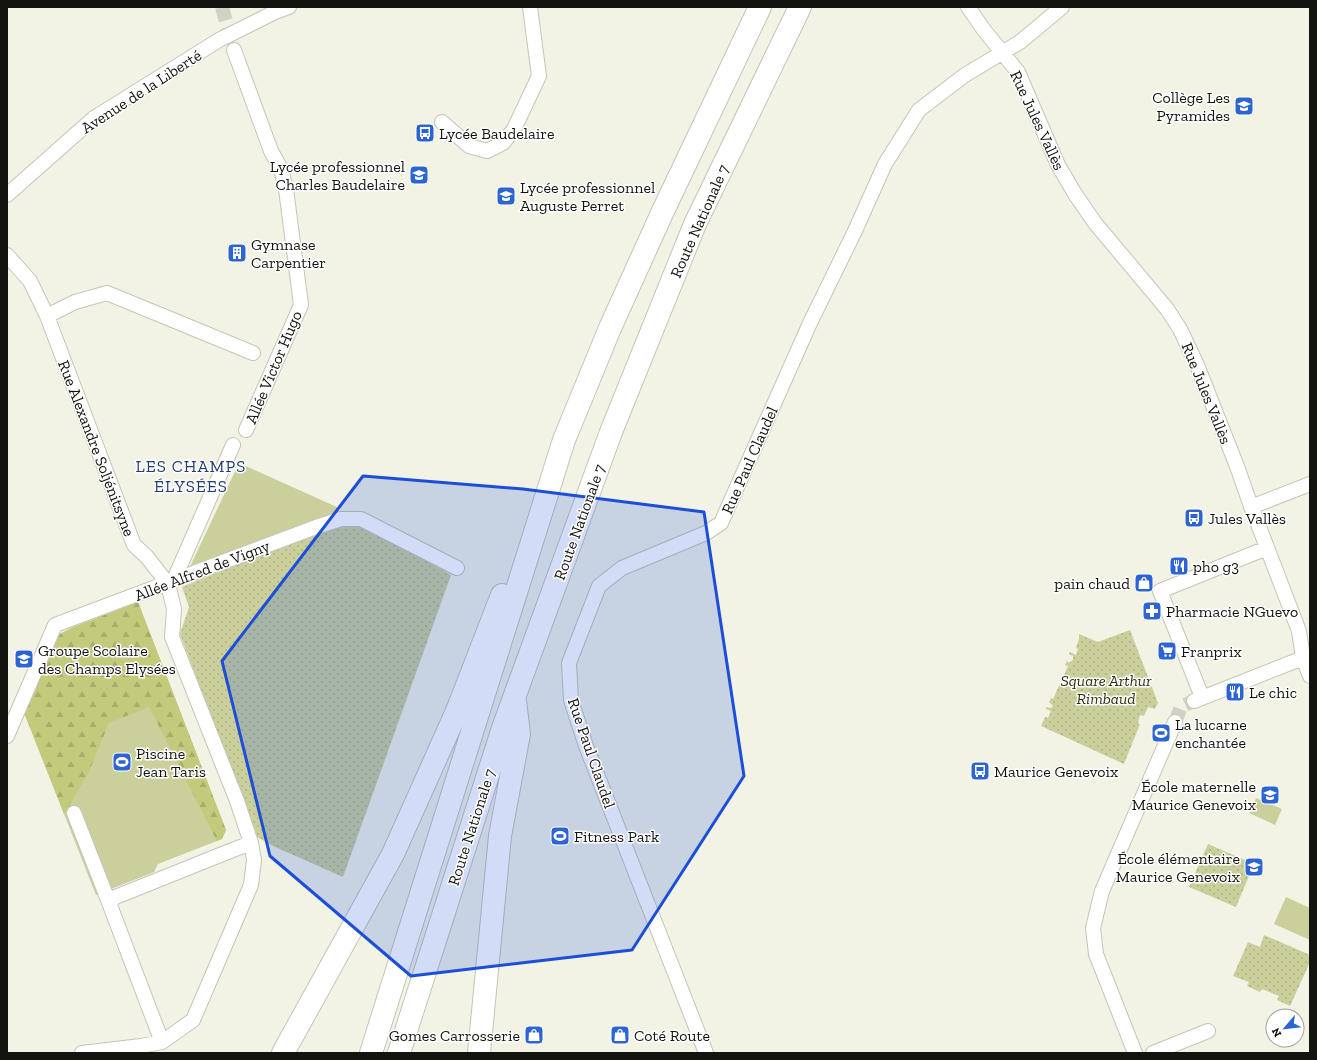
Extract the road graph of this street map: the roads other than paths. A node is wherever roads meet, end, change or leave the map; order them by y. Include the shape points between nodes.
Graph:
1 (289, 7) edge
2 (530, 7) edge
3 (760, 7) edge
4 (800, 7) edge
5 (968, 7) edge
6 (1062, 7) edge
7 (234, 50) tunnel mouth
8 (1002, 54) junction
9 (442, 122) dead end
10 (7, 195) edge
11 (7, 256) edge
12 (47, 316) junction
13 (253, 353) dead end
14 (246, 430) dead end
15 (564, 440) junction
16 (233, 445) dead end
17 (1310, 484) edge
18 (1251, 507) junction
19 (1267, 548) junction
20 (457, 568) dead end
21 (172, 579) junction
22 (1305, 629) edge
23 (1303, 658) junction
24 (1310, 676) edge
25 (514, 698) junction
26 (1175, 722) tunnel mouth
27 (7, 736) edge
28 (74, 813) dead end
29 (251, 843) junction
30 (108, 900) junction
31 (1208, 1031) dead end
32 (162, 1042) junction
33 (82, 1053) edge
34 (283, 1053) edge
35 (371, 1053) edge
36 (399, 1053) edge
37 (479, 1053) edge
38 (706, 1053) edge
39 (1135, 1053) edge
40 (1153, 1053) edge

1 - 10 street, Avenue de la Liberté via 219,40 94,118
2 - 9 street via 539,76 514,129 503,143 487,151 469,146
3 - 15 main road, Route Nationale 7 via 622,301
4 - 25 main road, Route Nationale 7 via 695,224 611,432
5 - 8 street, Rue Jules Vallès
6 - 8 street, Rue Paul Claudel
7 - 14 street, Allée Victor Hugo via 271,151 281,169 286,189 301,305
8 - 18 street, Rue Jules Vallès via 1018,72 1058,165 1075,194 1095,223 1167,309 1180,329 1197,365
8 - 38 street, Rue Paul Claudel via 965,75 919,110 885,164 810,323 721,523 706,533 622,568 599,586 569,663 571,700 586,746
11 - 12 street, Rue Alexandre Soljénitsyne via 30,281
12 - 13 street via 75,302 107,293
12 - 21 street, Rue Alexandre Soljénitsyne via 134,545
15 - 34 main road via 457,711 393,854
15 - 35 main road, Route Nationale 7
16 - 21 street
17 - 18 street
18 - 19 street, Rue Jules Vallès
19 - 22 street, Rue Jules Vallès
19 - 23 street via 1160,591 1198,699
20 - 21 street, Allée Alfred de Vigny via 361,519 341,519
21 - 27 street, Allée Alfred de Vigny via 55,625
21 - 29 street, Rue Alexandre Soljénitsyne via 172,637
22 - 23 street, Rue Jules Vallès
23 - 24 street, Rue Jules Vallès
25 - 36 main road, Route Nationale 7
25 - 37 main road via 519,734 500,836
26 - 39 street via 1102,891 1093,928 1096,954
28 - 30 street
29 - 30 street
29 - 32 street, Rue Alexandre Soljénitsyne via 254,860 251,885 200,1006 193,1020
30 - 32 street
31 - 40 street
32 - 33 street, Rue Alexandre Soljénitsyne

